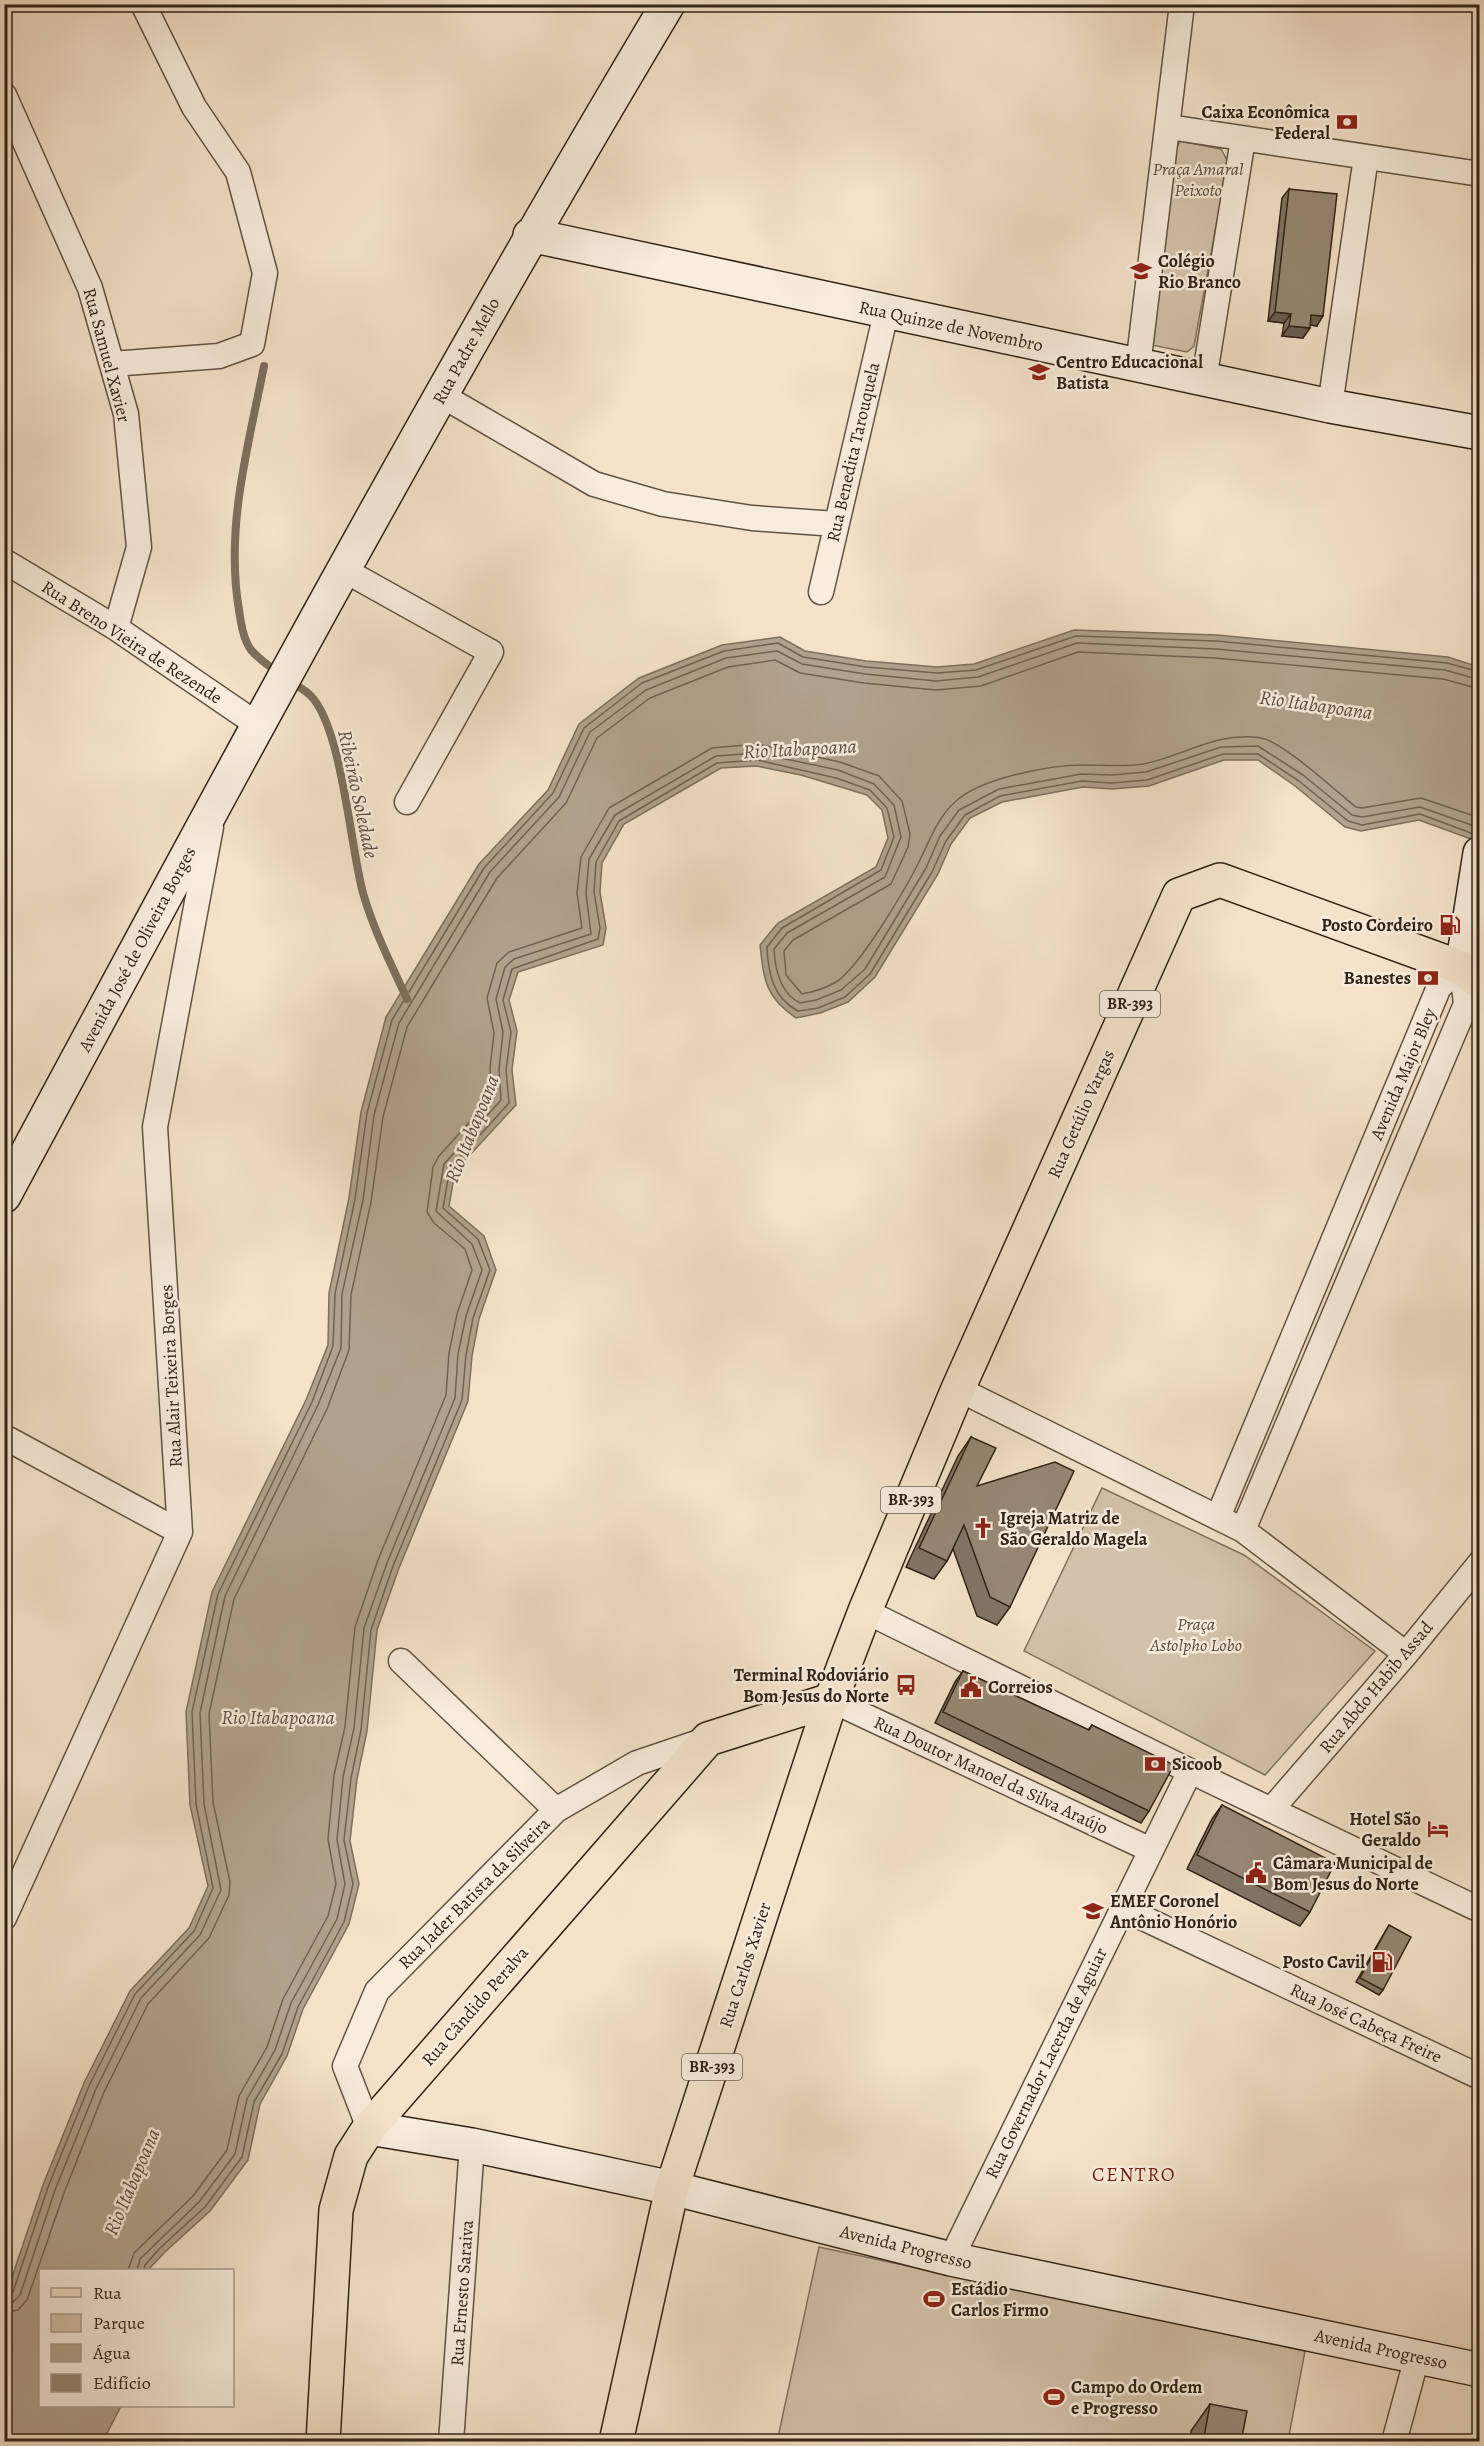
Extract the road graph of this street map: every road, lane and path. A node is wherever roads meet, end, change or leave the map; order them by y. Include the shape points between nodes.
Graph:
1 (143, 4) edge
2 (1182, 4) edge
3 (667, 5) edge
4 (4, 95) edge
5 (1168, 127) junction
6 (1244, 139) junction
7 (1366, 156) junction
8 (1479, 174) edge
9 (530, 235) junction
10 (886, 313) junction
11 (112, 364) junction
12 (1138, 366) junction
13 (1204, 380) junction
14 (441, 395) junction
15 (1330, 406) junction
16 (1479, 433) edge
17 (836, 524) junction
18 (4, 561) edge
19 (344, 570) junction
20 (821, 592) dead end
21 (117, 628) junction
22 (263, 713) junction
23 (215, 801) junction
24 (407, 802) dead end
25 (1479, 852) edge
26 (1479, 857) edge
27 (1471, 976) edge
28 (4, 1196) edge
29 (958, 1389) junction
30 (4, 1445) edge
31 (1218, 1517) junction
32 (1243, 1530) junction
33 (180, 1532) junction
34 (1479, 1563) edge
35 (865, 1611) junction
36 (1406, 1654) junction
37 (401, 1661) dead end
38 (831, 1700) junction
39 (708, 1739) junction
40 (1190, 1771) junction
41 (556, 1810) junction
42 (1271, 1810) junction
43 (1151, 1850) junction
44 (1122, 1908) junction
45 (1479, 1910) edge
46 (4, 1918) edge
47 (1479, 2077) edge
48 (369, 2128) junction
49 (472, 2145) junction
50 (672, 2188) junction
51 (951, 2259) junction
52 (1417, 2357) junction
53 (1479, 2370) edge
54 (323, 2442) edge
55 (452, 2442) edge
56 (616, 2442) edge
57 (1394, 2442) edge

1 - 11 street via 194,107 238,172 265,273 252,344 219,356
2 - 5 street
3 - 9 main road, Rua Padre Mello
4 - 11 street, Rua Samuel Xavier via 90,288
5 - 6 street
5 - 12 street
6 - 7 street
6 - 13 street
7 - 8 street
7 - 15 street
9 - 10 main road, Rua Quinze de Novembro
9 - 14 main road, Rua Padre Mello
10 - 12 main road, Rua Quinze de Novembro
10 - 17 street, Rua Benedita Tarouquela
11 - 21 street, Rua Samuel Xavier via 126,414 139,547
12 - 13 main road, Rua Quinze de Novembro
13 - 15 main road, Rua Quinze de Novembro
14 - 17 street via 594,484 663,504 752,518
14 - 19 main road, Rua Padre Mello
15 - 16 main road, Rua Quinze de Novembro
17 - 20 street, Rua Benedita Tarouquela
18 - 21 street, Rua Breno Vieira de Rezende
19 - 22 main road, Rua Padre Mello
19 - 24 street via 491,652
21 - 22 street, Rua Breno Vieira de Rezende
22 - 23 main road, Avenida José de Oliveira Borges
23 - 28 main road, Avenida José de Oliveira Borges
23 - 33 street, Rua Alair Teixeira Borges via 155,1127
25 - 26 main road
26 - 27 main road
27 - 29 main road, Rua Getúlio Vargas / BR-393 via 1220,880 1179,895
27 - 31 street, Avenida Major Bley via 1439,987
27 - 32 street, Avenida Major Bley via 1466,1004
29 - 31 street
29 - 35 main road, Rua Getúlio Vargas / BR-393
30 - 33 street via 8,1439
31 - 32 street
32 - 36 street
33 - 46 street, Rua Alair Teixeira Borges
34 - 36 street, Rua Abdo Habib Assad
35 - 38 main road, BR-393
35 - 40 street
36 - 42 street, Rua Abdo Habib Assad
37 - 41 street
38 - 39 main road
38 - 43 street, Rua Doutor Manoel da Silva Araújo
38 - 50 main road, Rua Carlos Xavier / BR-393
39 - 41 street, Rua Jader Batista da Silveira via 637,1763
39 - 48 main road, Rua Cândido Peralva
40 - 42 street
40 - 43 street, Rua Governador Lacerda de Aguiar
41 - 48 street, Rua Jader Batista da Silveira via 377,1991 345,2066
42 - 45 street
43 - 44 street, Rua Governador Lacerda de Aguiar
44 - 47 street, Rua José Cabeça Freire
44 - 51 street, Rua Governador Lacerda de Aguiar
48 - 49 main road, Avenida Progresso
48 - 54 main road, Rua Cândido Peralva via 351,2156 336,2210
49 - 50 main road, Avenida Progresso
49 - 55 street, Rua Ernesto Saraiva
50 - 51 main road, Avenida Progresso
50 - 56 main road, Rua Carlos Xavier / BR-393
51 - 52 main road, Avenida Progresso
52 - 53 main road, Avenida Progresso
52 - 57 street

